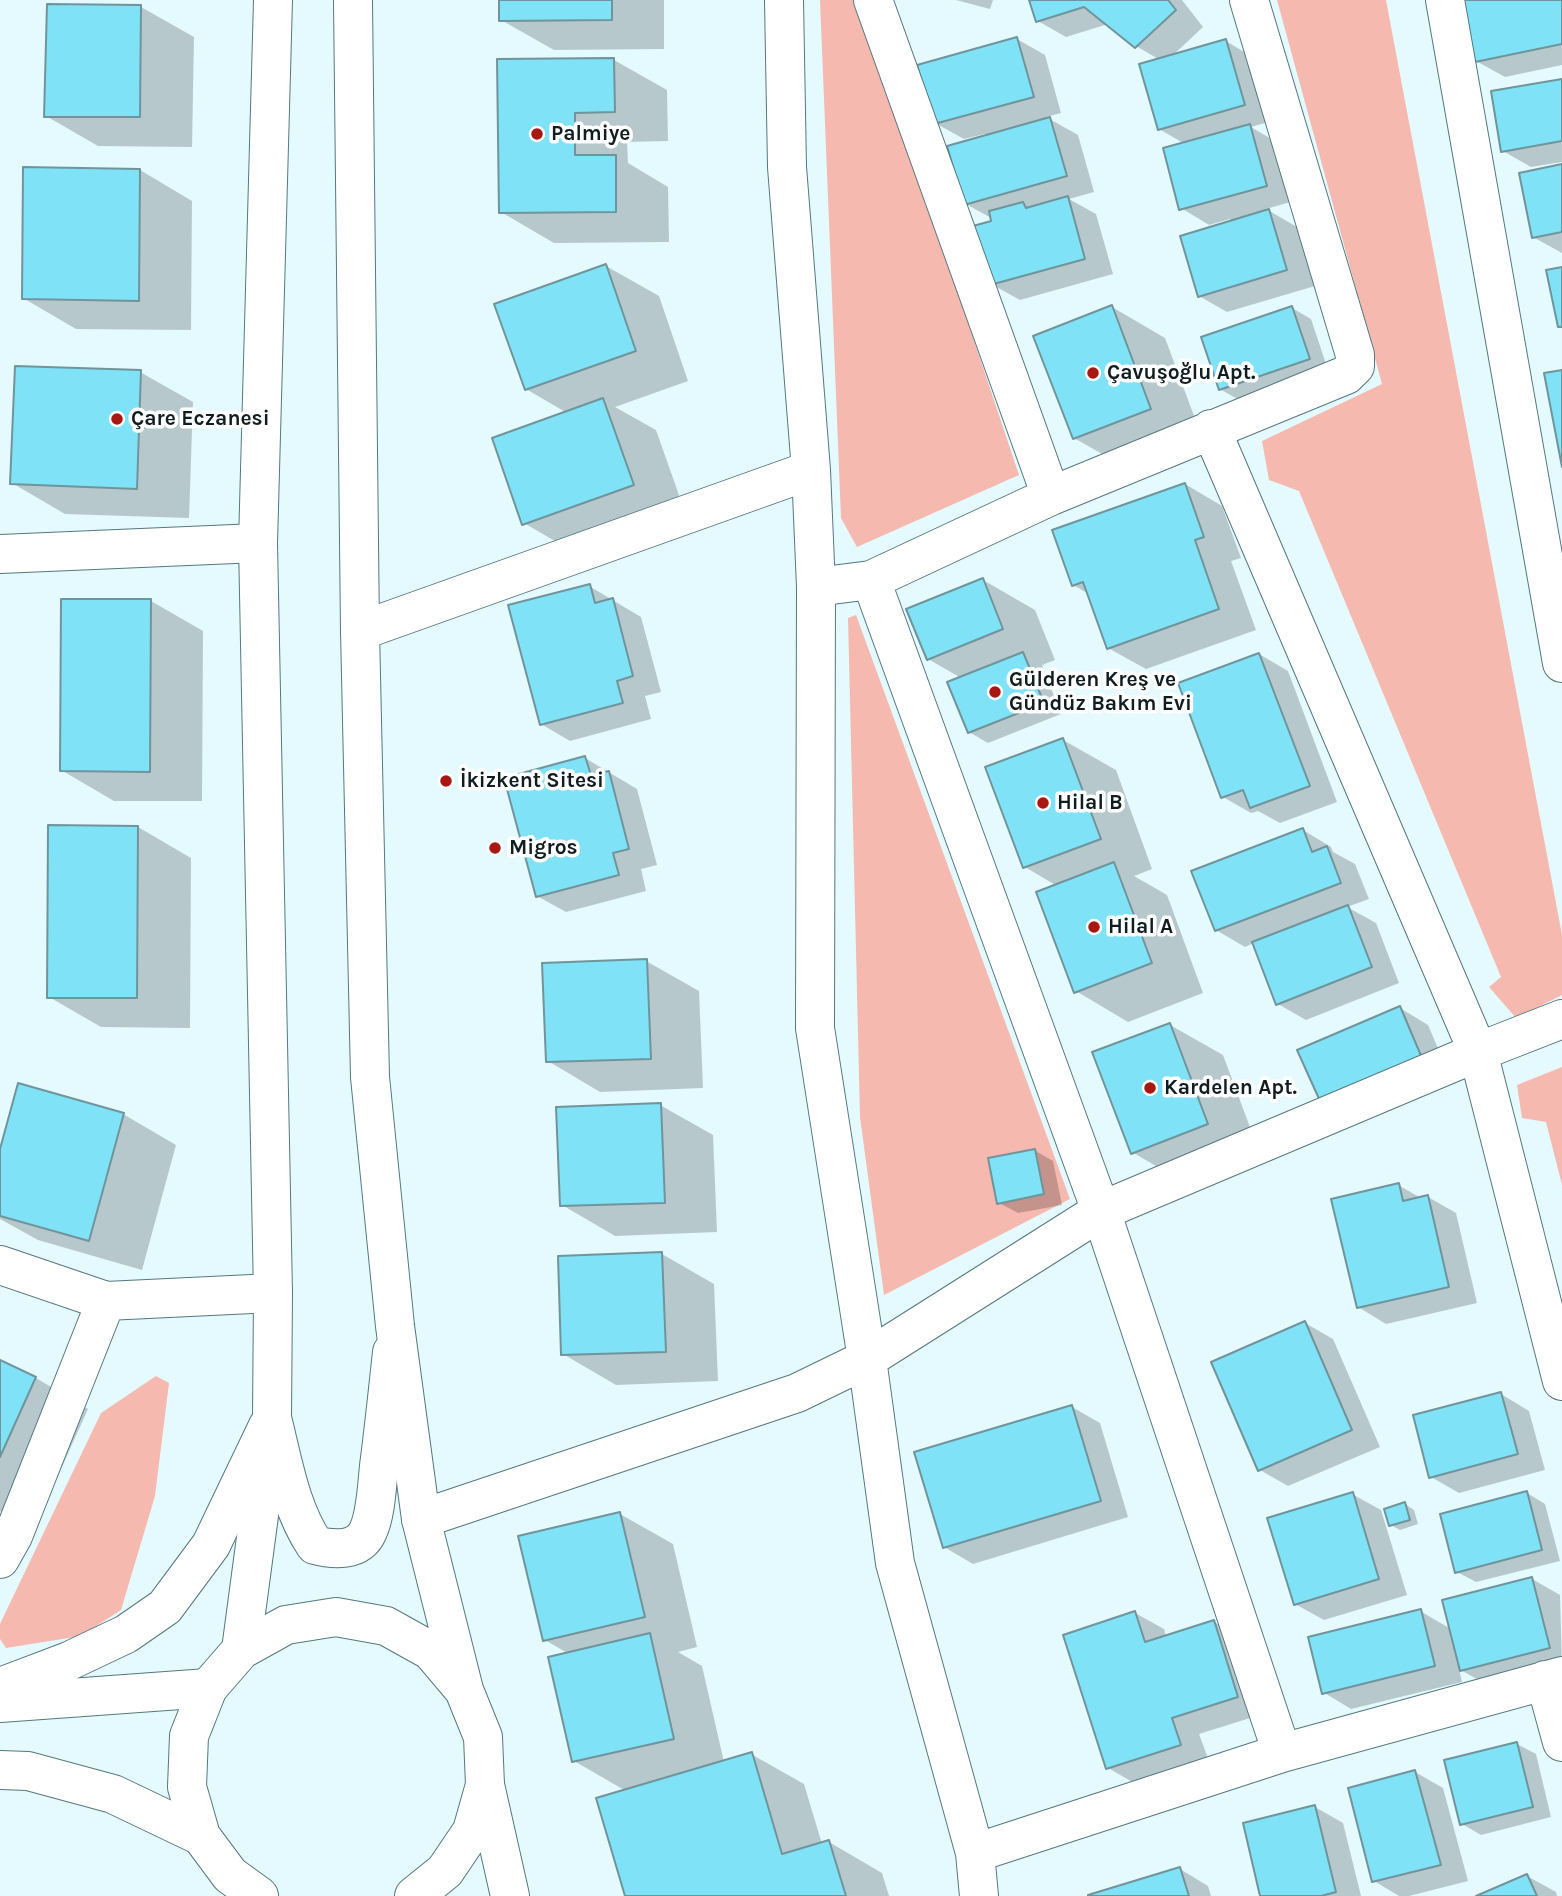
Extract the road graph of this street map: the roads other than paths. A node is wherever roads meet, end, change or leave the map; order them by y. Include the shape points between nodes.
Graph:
1 (273, 0) edge
2 (353, 0) edge
3 (783, 0) edge
4 (873, 0) edge
5 (1249, 0) edge
6 (1445, 0) edge
7 (1211, 429) junction
8 (811, 470) junction
9 (1051, 496) junction
10 (258, 543) junction
11 (0, 554) edge
12 (871, 580) junction
13 (816, 587) junction
14 (360, 631) junction
15 (1562, 663) edge
16 (1562, 1019) edge
17 (1478, 1052) junction
18 (1101, 1211) junction
19 (0, 1265) edge
20 (273, 1293) junction
21 (106, 1301) junction
22 (395, 1326) junction
23 (867, 1359) junction
24 (1562, 1381) edge
25 (272, 1418) junction
26 (421, 1520) junction
27 (0, 1559) edge
28 (241, 1650) junction
29 (1553, 1678) edge
30 (0, 1687) edge
31 (208, 1688) junction
32 (464, 1690) junction
33 (0, 1703) edge
34 (1562, 1742) edge
35 (1282, 1753) junction
36 (0, 1770) edge
37 (485, 1785) junction
38 (201, 1836) junction
39 (975, 1853) junction
40 (237, 1891) edge
41 (414, 1896) edge
42 (510, 1896) edge
43 (979, 1896) edge

1 - 10 street
2 - 14 street
3 - 8 street via 787,167
4 - 9 street
5 - 7 street via 1355,366 1346,375
6 - 15 street
7 - 9 street
7 - 17 street
8 - 13 street
8 - 14 street
9 - 12 street
10 - 11 street
10 - 20 street
12 - 13 street
12 - 18 street
13 - 23 street via 815,1028
14 - 22 street via 370,1077
16 - 17 street
17 - 18 street
17 - 24 street
18 - 23 street
18 - 35 street
19 - 21 street
20 - 21 street
20 - 25 street
21 - 27 street
22 - 25 street via 377,1489 368,1532 359,1542 347,1548 315,1545 297,1511
22 - 26 street
23 - 26 street via 797,1394
23 - 39 street via 895,1563
25 - 28 street
25 - 30 street via 211,1545 165,1607 127,1633
26 - 32 street
28 - 31 street
28 - 32 street via 286,1625 335,1617 361,1621 386,1626 431,1651
29 - 34 street
29 - 35 street
31 - 33 street
31 - 38 street via 189,1736 187,1787
32 - 37 street via 483,1737
35 - 39 street
36 - 38 street via 28,1772 113,1794
37 - 41 street via 472,1831 445,1871
37 - 42 street
38 - 40 street
39 - 43 street

